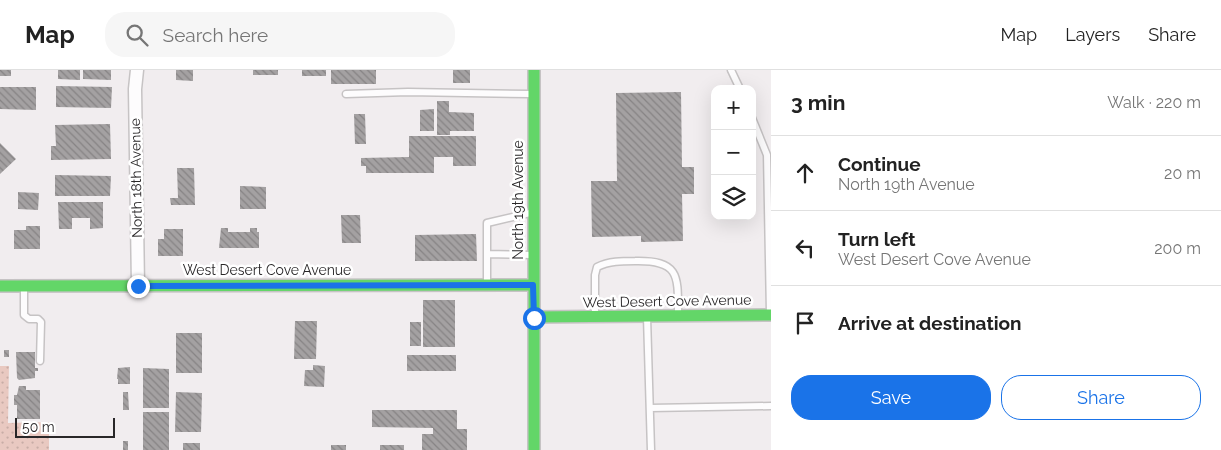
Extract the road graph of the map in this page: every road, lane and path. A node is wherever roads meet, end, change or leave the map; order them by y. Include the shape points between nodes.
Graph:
1 (137, 70) edge
2 (534, 70) edge
3 (731, 70) edge
4 (738, 85) edge
5 (346, 94) dead end
6 (534, 94) junction
7 (756, 128) edge
8 (533, 212) junction
9 (487, 254) junction
10 (533, 255) junction
11 (487, 284) junction
12 (533, 285) junction
13 (0, 286) edge
14 (24, 286) junction
15 (138, 286) junction
16 (770, 315) edge
17 (646, 316) junction
18 (678, 316) junction
19 (595, 317) junction
20 (534, 318) junction
21 (40, 361) dead end
22 (771, 406) edge
23 (650, 408) junction
24 (534, 450) edge
25 (651, 450) edge

1 - 15 street, North 18th Avenue via 134,89
2 - 6 street, North 19th Avenue
3 - 4 lane
5 - 6 lane
6 - 8 street, North 19th Avenue
7 - 16 lane via 767,155
8 - 9 lane via 487,223
8 - 10 street, North 19th Avenue
9 - 10 lane
9 - 11 lane
10 - 12 street, North 19th Avenue
11 - 12 street, West Desert Cove Avenue
11 - 15 street, West Desert Cove Avenue
12 - 20 street, North 19th Avenue
13 - 14 street, West Desert Cove Avenue
14 - 15 street, West Desert Cove Avenue
14 - 21 lane via 24,316 41,322
16 - 18 street, West Desert Cove Avenue
17 - 18 street, West Desert Cove Avenue
17 - 19 street, West Desert Cove Avenue
17 - 23 lane
18 - 19 lane via 676,280 672,270 656,260 617,261 598,267 595,275
19 - 20 street, West Desert Cove Avenue
20 - 24 street, North 19th Avenue
22 - 23 lane
23 - 25 lane

